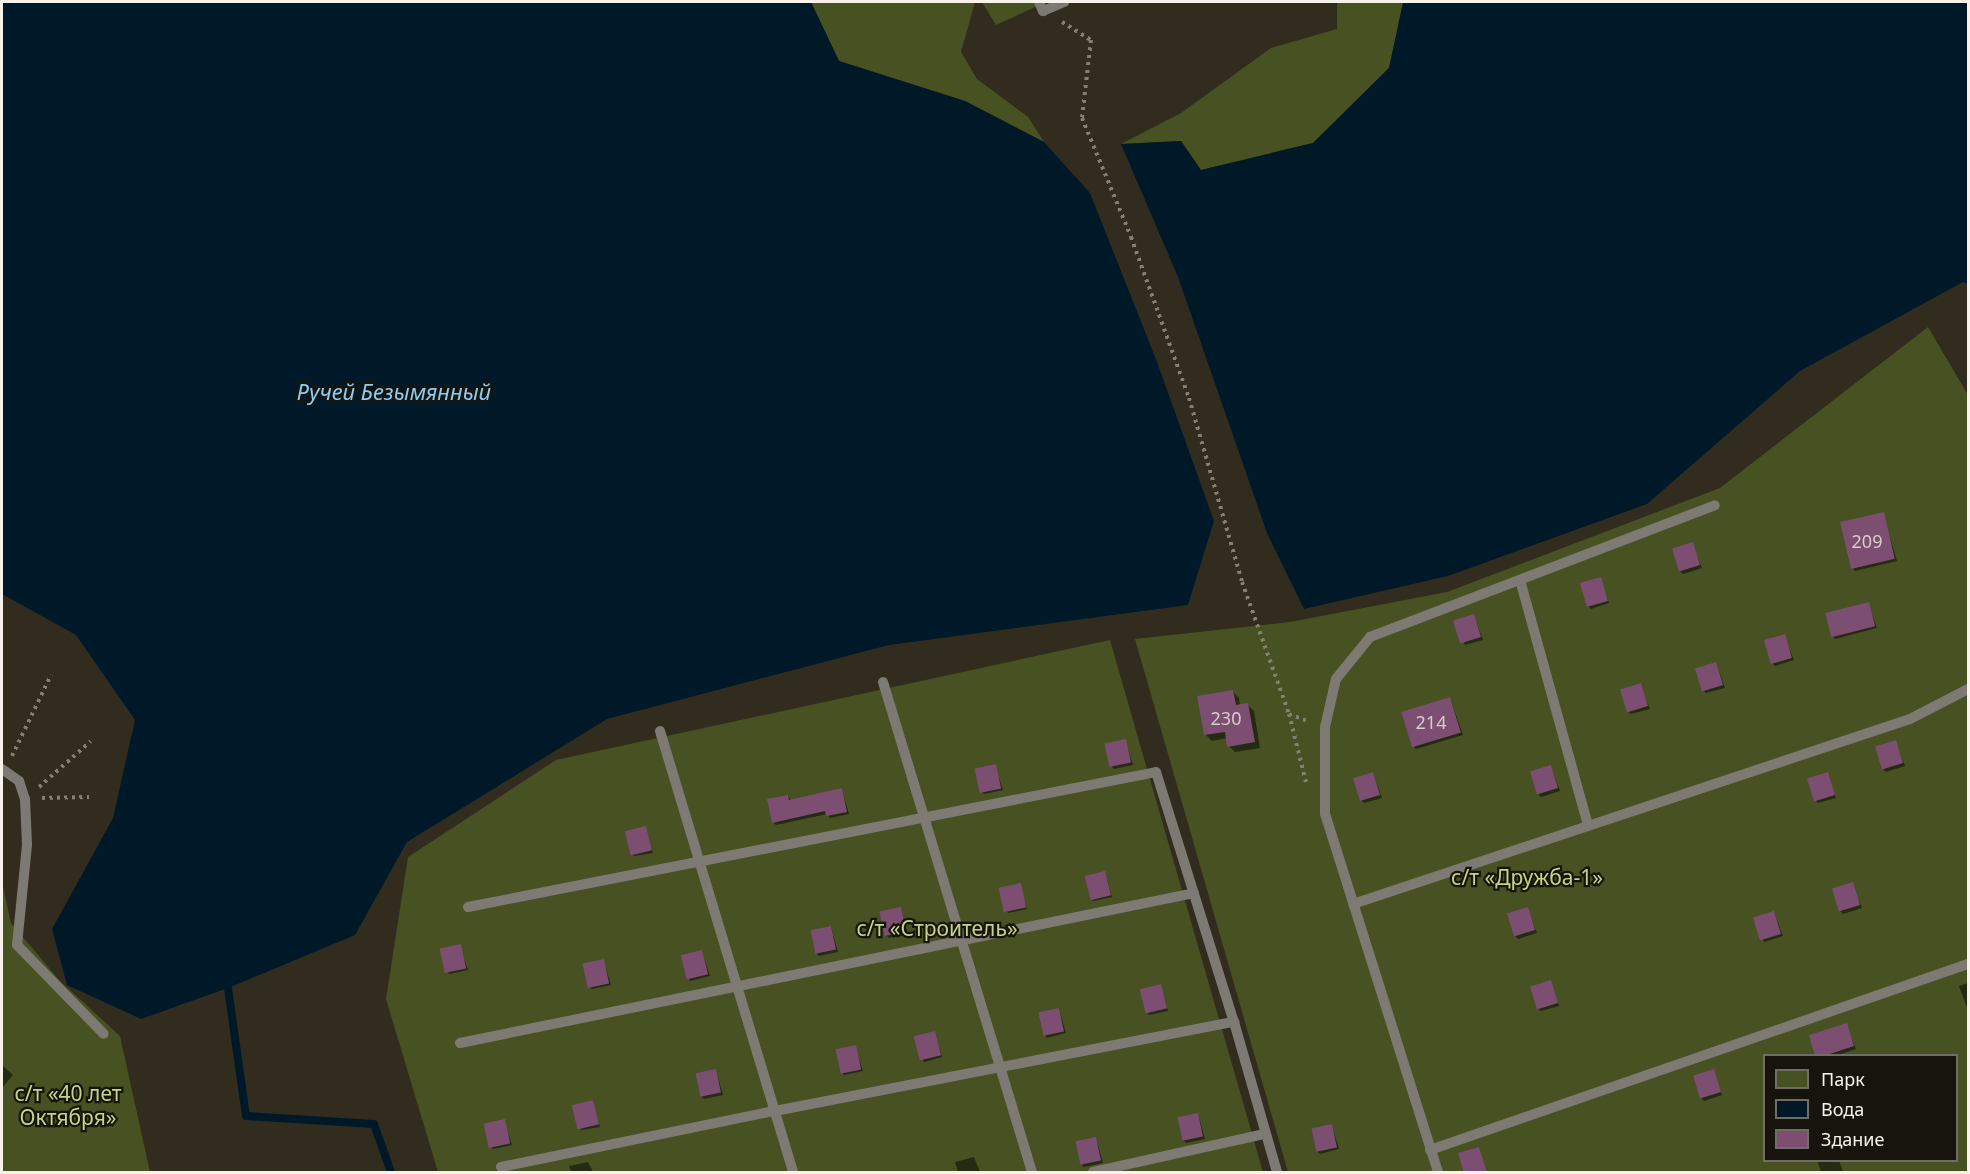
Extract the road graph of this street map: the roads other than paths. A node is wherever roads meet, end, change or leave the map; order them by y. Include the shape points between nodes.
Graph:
1 (1064, 2) edge
2 (1041, 6) edge
3 (1715, 505) dead end
4 (1520, 580) junction
5 (883, 682) dead end
6 (1968, 689) edge
7 (660, 731) dead end
8 (3, 770) edge
9 (925, 818) junction
10 (1588, 826) junction
11 (700, 862) junction
12 (1194, 893) junction
13 (1353, 904) junction
14 (468, 907) dead end
15 (962, 940) junction
16 (1968, 964) edge
17 (737, 987) junction
18 (1234, 1022) junction
19 (104, 1034) dead end
20 (460, 1043) dead end
21 (1000, 1068) junction
22 (775, 1111) junction
23 (1265, 1134) junction
24 (1431, 1150) junction
25 (501, 1167) dead end
26 (793, 1173) edge
27 (1032, 1173) edge
28 (1093, 1173) edge
29 (1276, 1173) edge
30 (1438, 1173) edge

1 - 2 lane
3 - 4 lane
4 - 10 lane
4 - 13 lane via 1370,637 1335,679 1325,727 1325,813
5 - 9 lane
6 - 10 lane via 1910,719
7 - 11 lane
8 - 19 lane via 19,781 25,799 27,846 17,945
9 - 11 lane
9 - 12 lane via 1156,772
9 - 15 lane
10 - 13 lane
11 - 14 lane
11 - 17 lane
12 - 15 lane
12 - 18 lane
13 - 24 lane
15 - 17 lane
15 - 21 lane
16 - 24 lane
17 - 20 lane
17 - 22 lane
18 - 21 lane
18 - 23 lane
21 - 22 lane
21 - 27 lane
22 - 25 lane
22 - 26 lane
23 - 28 lane
23 - 29 lane
24 - 30 lane

